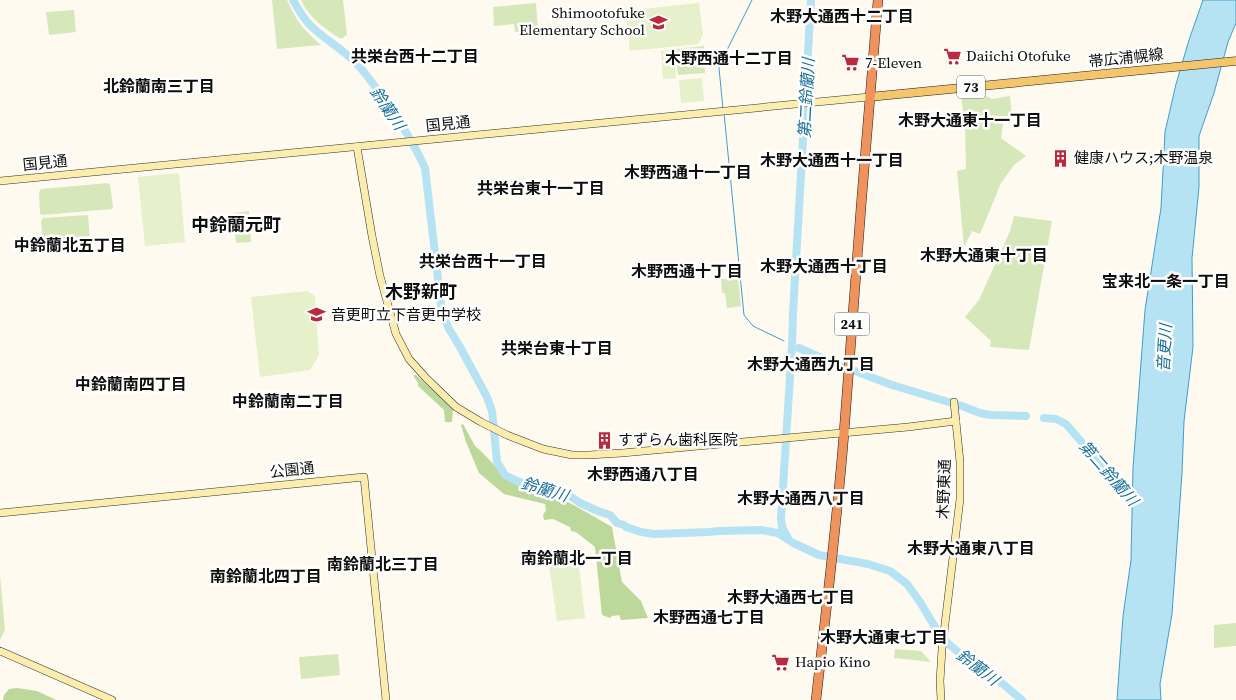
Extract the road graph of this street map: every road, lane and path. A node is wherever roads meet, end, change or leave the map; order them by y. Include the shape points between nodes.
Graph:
1 (878, 0) edge
2 (1236, 61) edge
3 (869, 97) junction
4 (358, 147) junction
5 (0, 181) edge
6 (954, 404) dead end
7 (956, 421) junction
8 (844, 432) junction
9 (0, 513) edge
10 (0, 651) edge
11 (112, 700) edge
12 (386, 700) edge
13 (816, 700) edge
14 (941, 700) edge

1 - 3 highway, 241
2 - 3 main road, 帯広浦幌線 / 73
3 - 4 street, 国見通
3 - 8 highway, 241
4 - 5 street, 国見通
4 - 8 street via 380,276 396,334 409,359 462,411 530,445 572,455
6 - 7 street, 木野東通
7 - 8 street
7 - 14 street, 木野東通 via 960,499 942,649
8 - 13 highway, 241
9 - 12 street, 公園通 via 364,477
10 - 11 street

